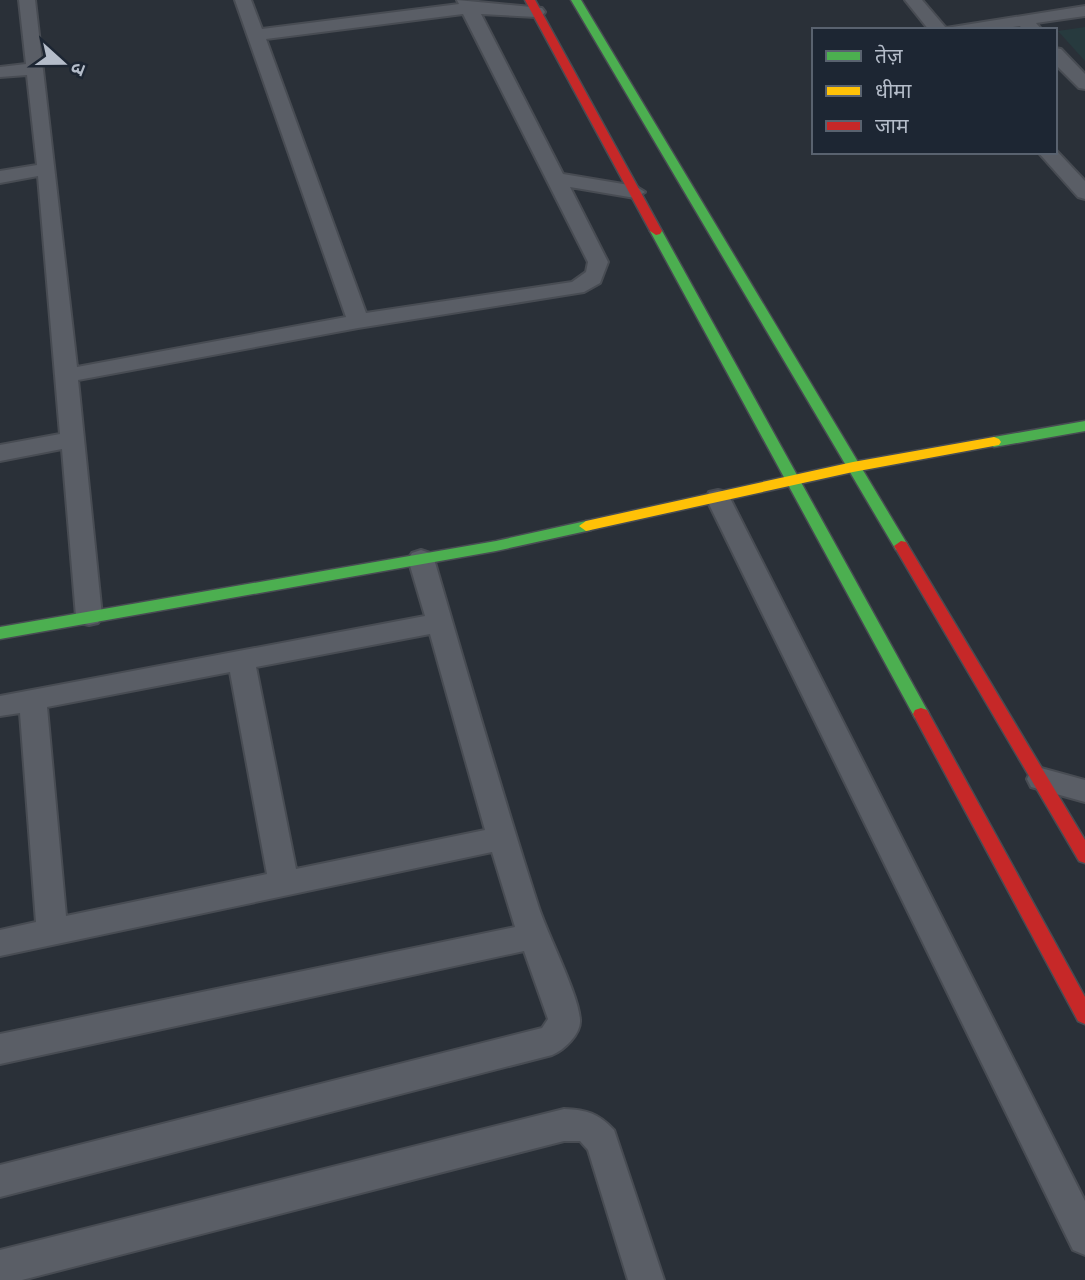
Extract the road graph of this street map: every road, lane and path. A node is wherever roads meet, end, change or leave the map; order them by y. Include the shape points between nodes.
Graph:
1 (27, 0) edge
2 (243, 0) edge
3 (576, 0) edge
4 (913, 0) edge
5 (467, 4) edge
6 (533, 6) edge
7 (1085, 11) edge
8 (1028, 25) edge
9 (937, 28) edge
10 (983, 28) edge
11 (253, 35) junction
12 (1057, 55) edge
13 (33, 69) junction
14 (0, 72) edge
15 (1085, 85) edge
16 (1049, 154) edge
17 (47, 169) junction
18 (0, 177) edge
19 (555, 179) junction
20 (635, 192) junction
21 (1085, 193) edge
22 (358, 321) junction
23 (64, 376) junction
24 (1085, 426) edge
25 (71, 440) junction
26 (0, 453) edge
27 (853, 467) junction
28 (792, 480) junction
29 (718, 498) junction
30 (421, 559) junction
31 (89, 616) junction
32 (437, 622) junction
33 (0, 634) edge
34 (241, 659) junction
35 (33, 699) junction
36 (0, 706) edge
37 (1041, 779) junction
38 (1085, 791) edge
39 (502, 838) junction
40 (1085, 856) edge
41 (284, 884) junction
42 (52, 930) junction
43 (533, 936) junction
44 (0, 943) edge
45 (1085, 1015) edge
46 (0, 1049) edge
47 (0, 1181) edge
48 (1085, 1238) edge
49 (0, 1268) edge
50 (646, 1280) edge

1 - 13 street
2 - 11 street
3 - 27 main road
4 - 9 street
5 - 6 street
5 - 11 street
5 - 19 street
6 - 20 main road
7 - 8 street
8 - 10 street
11 - 22 street
12 - 15 street
13 - 14 street
13 - 17 street
16 - 21 street
17 - 18 street
17 - 23 street
19 - 20 street
19 - 22 street via 598,262 591,282 577,288
20 - 28 main road
22 - 23 street
23 - 25 street
24 - 27 main road
25 - 26 street
25 - 31 street
27 - 28 main road
27 - 37 main road
28 - 29 main road
28 - 45 main road
29 - 30 main road
29 - 48 street
30 - 31 main road
30 - 32 street
31 - 33 main road
32 - 34 street
32 - 39 street
34 - 35 street
34 - 41 street
35 - 36 street
35 - 42 street
37 - 38 street
37 - 40 main road
39 - 41 street
39 - 43 street
41 - 42 street
42 - 44 street
43 - 46 street
43 - 47 street via 565,1023 552,1040
49 - 50 street via 565,1125 588,1126 602,1141

